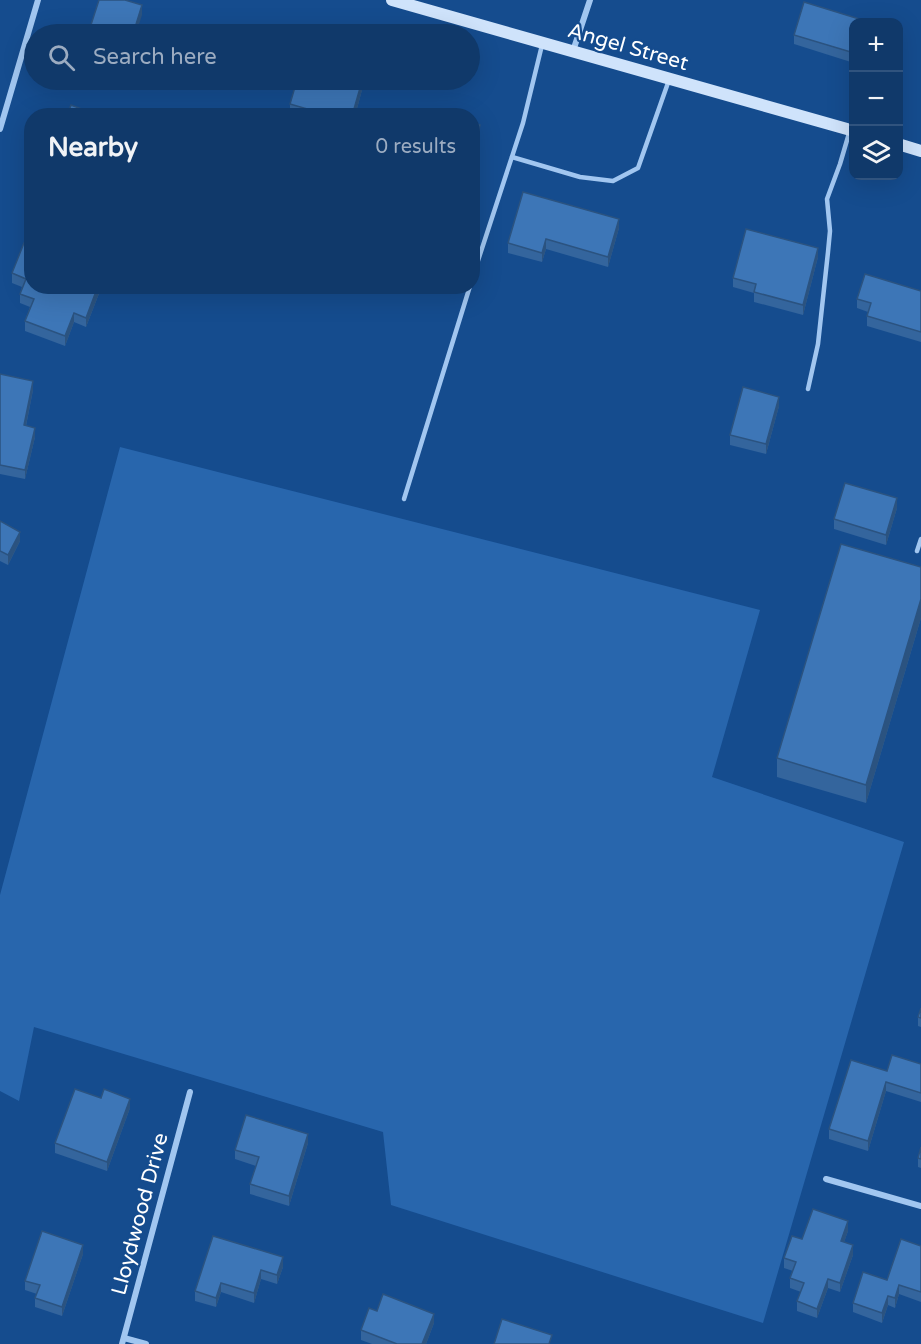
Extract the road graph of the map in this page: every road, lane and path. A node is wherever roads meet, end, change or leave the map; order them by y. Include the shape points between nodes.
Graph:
1 (38, 0) edge
2 (392, 0) edge
3 (590, 0) edge
4 (31, 24) edge
5 (478, 24) edge
6 (480, 24) edge
7 (543, 42) junction
8 (24, 48) edge
9 (573, 51) junction
10 (670, 79) junction
11 (0, 129) edge
12 (849, 130) edge
13 (849, 139) edge
14 (903, 146) edge
15 (921, 151) edge
16 (512, 157) junction
17 (480, 255) edge
18 (468, 294) edge
19 (808, 389) dead end
20 (404, 500) dead end
21 (921, 539) edge
22 (917, 551) dead end
23 (190, 1092) dead end
24 (826, 1179) dead end
25 (921, 1206) edge
26 (123, 1341) edge
27 (146, 1344) edge

1 - 4 street
2 - 5 main road, Angel Street
3 - 9 street
6 - 7 main road, Angel Street
7 - 9 main road, Angel Street
7 - 16 lane
8 - 11 street
9 - 10 main road, Angel Street
10 - 12 main road, Angel Street
10 - 16 lane via 638,168 613,181 580,177
13 - 19 lane via 827,199 830,231 818,344
14 - 15 main road
16 - 17 lane
18 - 20 lane
21 - 22 lane
23 - 26 street, Lloydwood Drive
24 - 25 street
26 - 27 street

